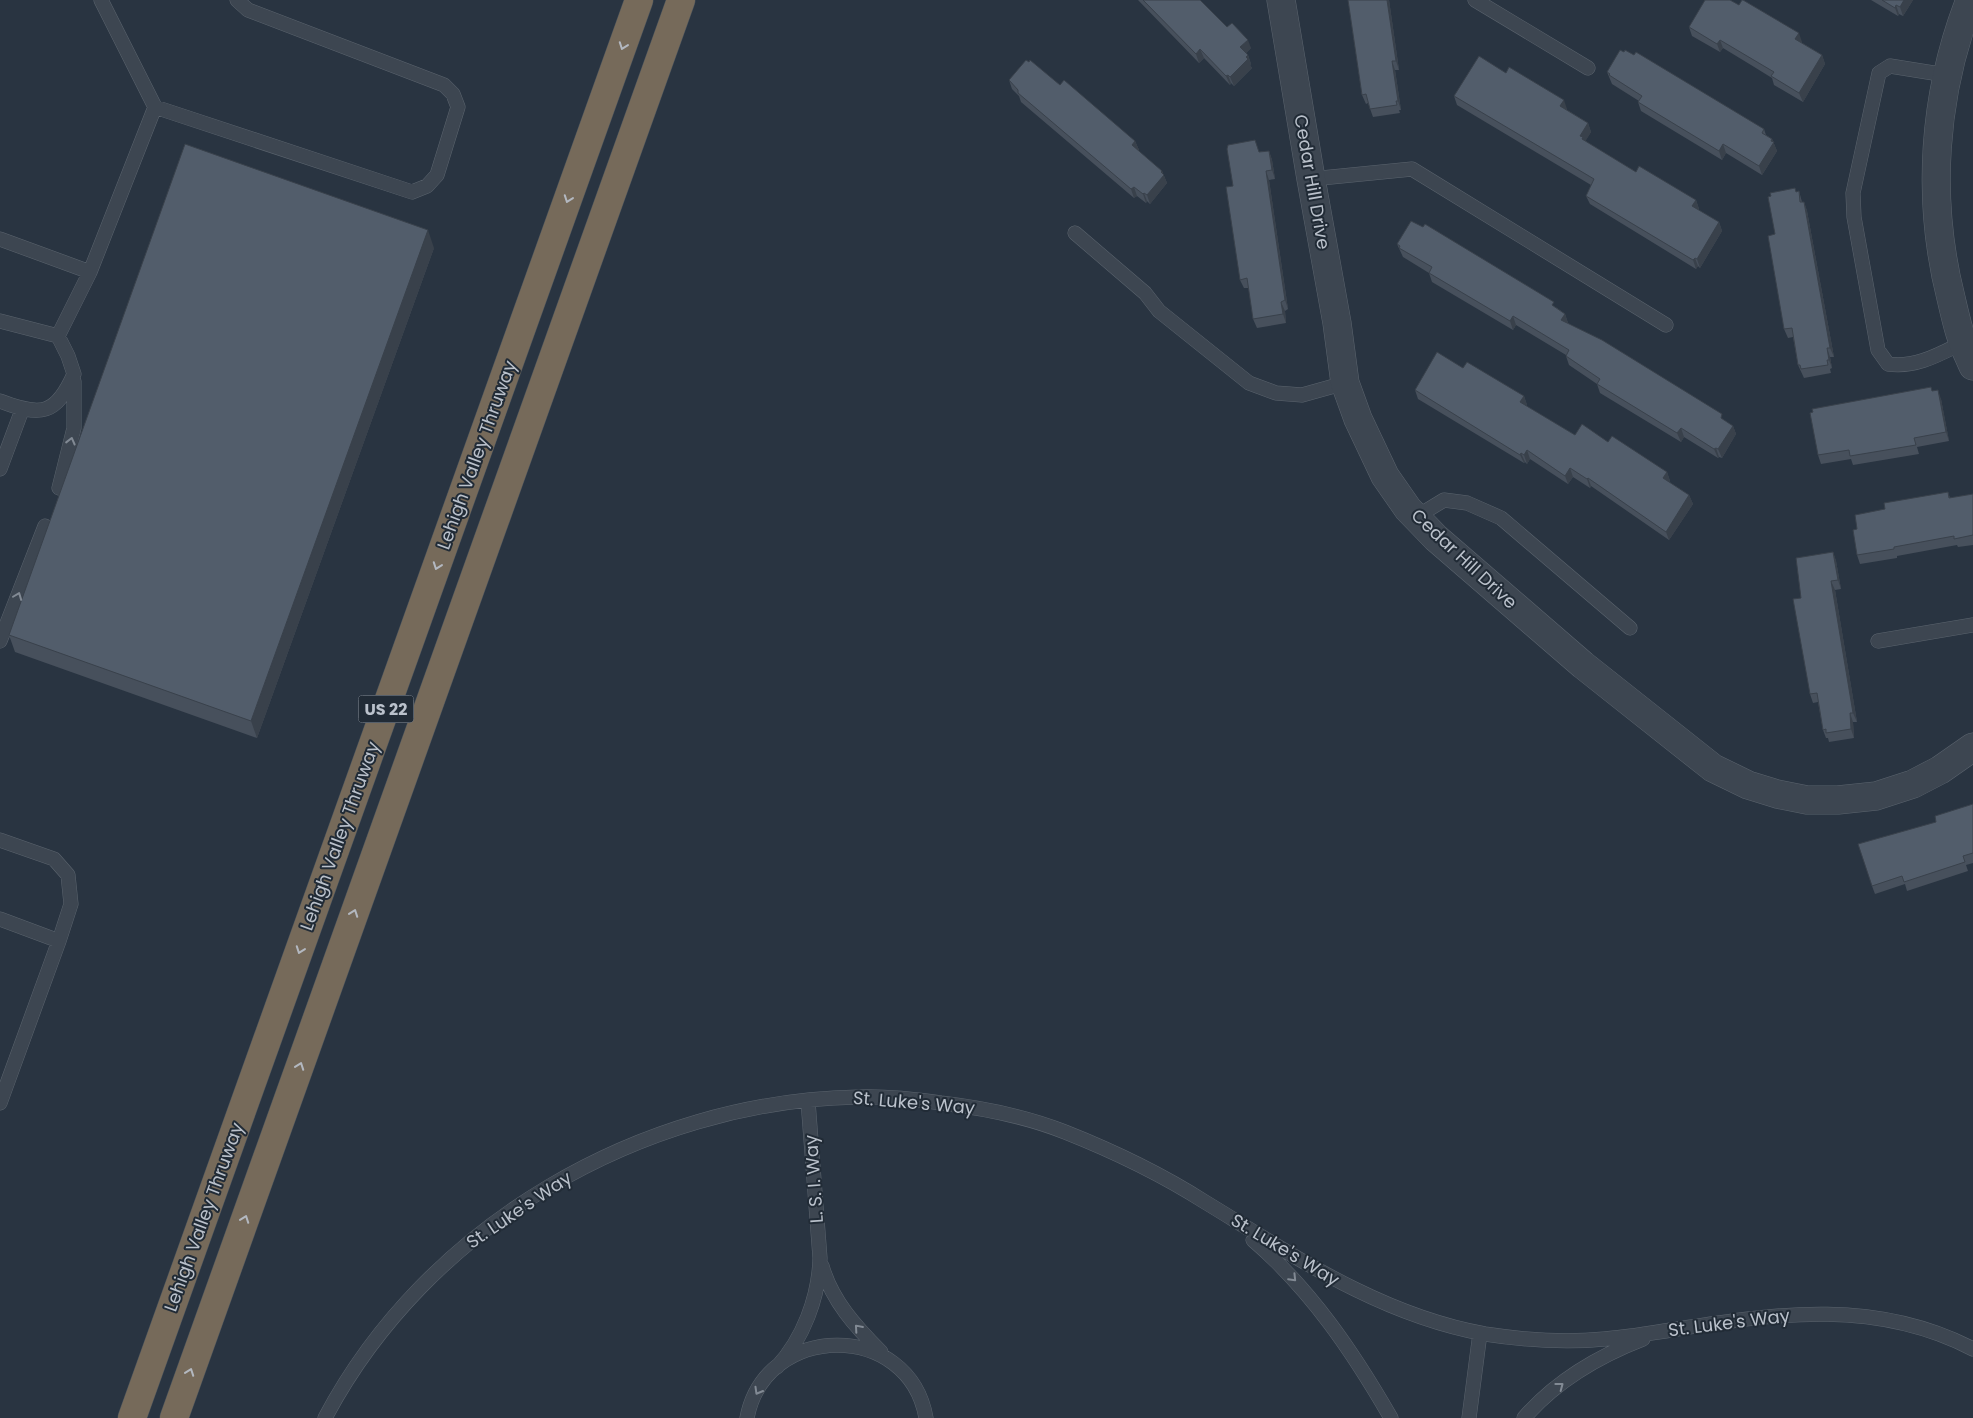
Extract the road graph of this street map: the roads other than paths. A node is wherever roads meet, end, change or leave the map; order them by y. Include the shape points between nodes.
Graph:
1 (102, 0) edge
2 (237, 0) edge
3 (639, 0) edge
4 (681, 0) edge
5 (1281, 0) edge
6 (1475, 0) edge
7 (1970, 0) edge
8 (1588, 68) dead end
9 (1946, 76) junction
10 (155, 107) junction
11 (1311, 179) junction
12 (1075, 233) dead end
13 (0, 239) edge
14 (90, 272) junction
15 (0, 321) edge
16 (1666, 325) dead end
17 (58, 336) junction
18 (1967, 355) edge
19 (74, 374) junction
20 (1345, 383) junction
21 (0, 402) edge
22 (22, 410) junction
23 (0, 469) edge
24 (59, 488) dead end
25 (1416, 517) junction
26 (45, 526) dead end
27 (1973, 625) edge
28 (1630, 628) dead end
29 (1878, 641) dead end
30 (0, 642) edge
31 (1972, 749) edge
32 (0, 840) edge
33 (0, 918) edge
34 (58, 941) junction
35 (808, 1101) junction
36 (0, 1102) edge
37 (1203, 1200) junction
38 (820, 1258) junction
39 (1679, 1328) junction
40 (1480, 1333) junction
41 (1973, 1349) edge
42 (892, 1363) junction
43 (777, 1367) junction
44 (132, 1418) edge
45 (174, 1418) edge
46 (325, 1418) edge
47 (747, 1418) edge
48 (926, 1418) edge
49 (1391, 1418) edge
50 (1469, 1418) edge
51 (1524, 1418) edge

1 - 10 lane
2 - 10 lane via 248,10 444,85 453,94 458,107 437,175 427,186 412,192
3 -> 44 highway, Lehigh Valley Thruway / US 22
45 -> 4 highway, US 22
5 - 11 street, Cedar Hill Drive
6 - 8 lane
7 - 9 street
9 - 18 street via 1938,125 1937,219 1945,275
9 - 18 lane via 1890,66 1879,73 1854,194 1854,217 1878,350 1888,364 1903,366 1932,358
10 - 14 lane
11 - 16 lane via 1412,169
11 - 20 street, Cedar Hill Drive via 1338,323
12 - 20 lane via 1145,293 1159,311 1249,383 1276,393 1302,395
13 - 14 lane
14 - 17 lane
15 - 17 lane
17 - 19 lane
19 - 22 lane via 65,394 52,407
24 -> 19 lane via 74,428
20 - 25 street, Cedar Hill Drive via 1375,458
21 - 22 lane
22 - 23 lane
25 - 28 lane via 1444,500 1467,503 1501,518
25 - 31 street, Cedar Hill Drive via 1583,665 1713,768 1748,785 1807,800 1876,796 1913,784
30 -> 26 lane
27 - 29 lane
32 - 34 lane via 54,859 68,875 72,904
33 - 34 lane
34 - 36 lane
35 - 37 lane, St. Luke's Way via 890,1098 946,1103 1009,1114 1086,1141 1162,1176
35 - 38 lane, L. S. I. Way
35 - 46 lane, St. Luke's Way via 724,1114 640,1141 582,1168 533,1196 432,1275 374,1342
37 - 40 lane, St. Luke's Way via 1310,1267 1365,1295 1431,1320
37 -> 49 lane via 1239,1227 1303,1289 1357,1361
42 -> 38 lane via 844,1311 830,1288
38 - 43 lane via 818,1282 808,1315 791,1349
39 - 40 lane, St. Luke's Way via 1602,1340 1571,1341
39 - 41 lane, St. Luke's Way via 1773,1315 1854,1315 1912,1325
51 -> 39 lane via 1556,1389 1602,1358 1641,1340
40 - 50 lane
42 - 43 lane via 872,1351 838,1344 804,1351
42 - 48 lane via 917,1391
43 -> 47 lane via 759,1389

